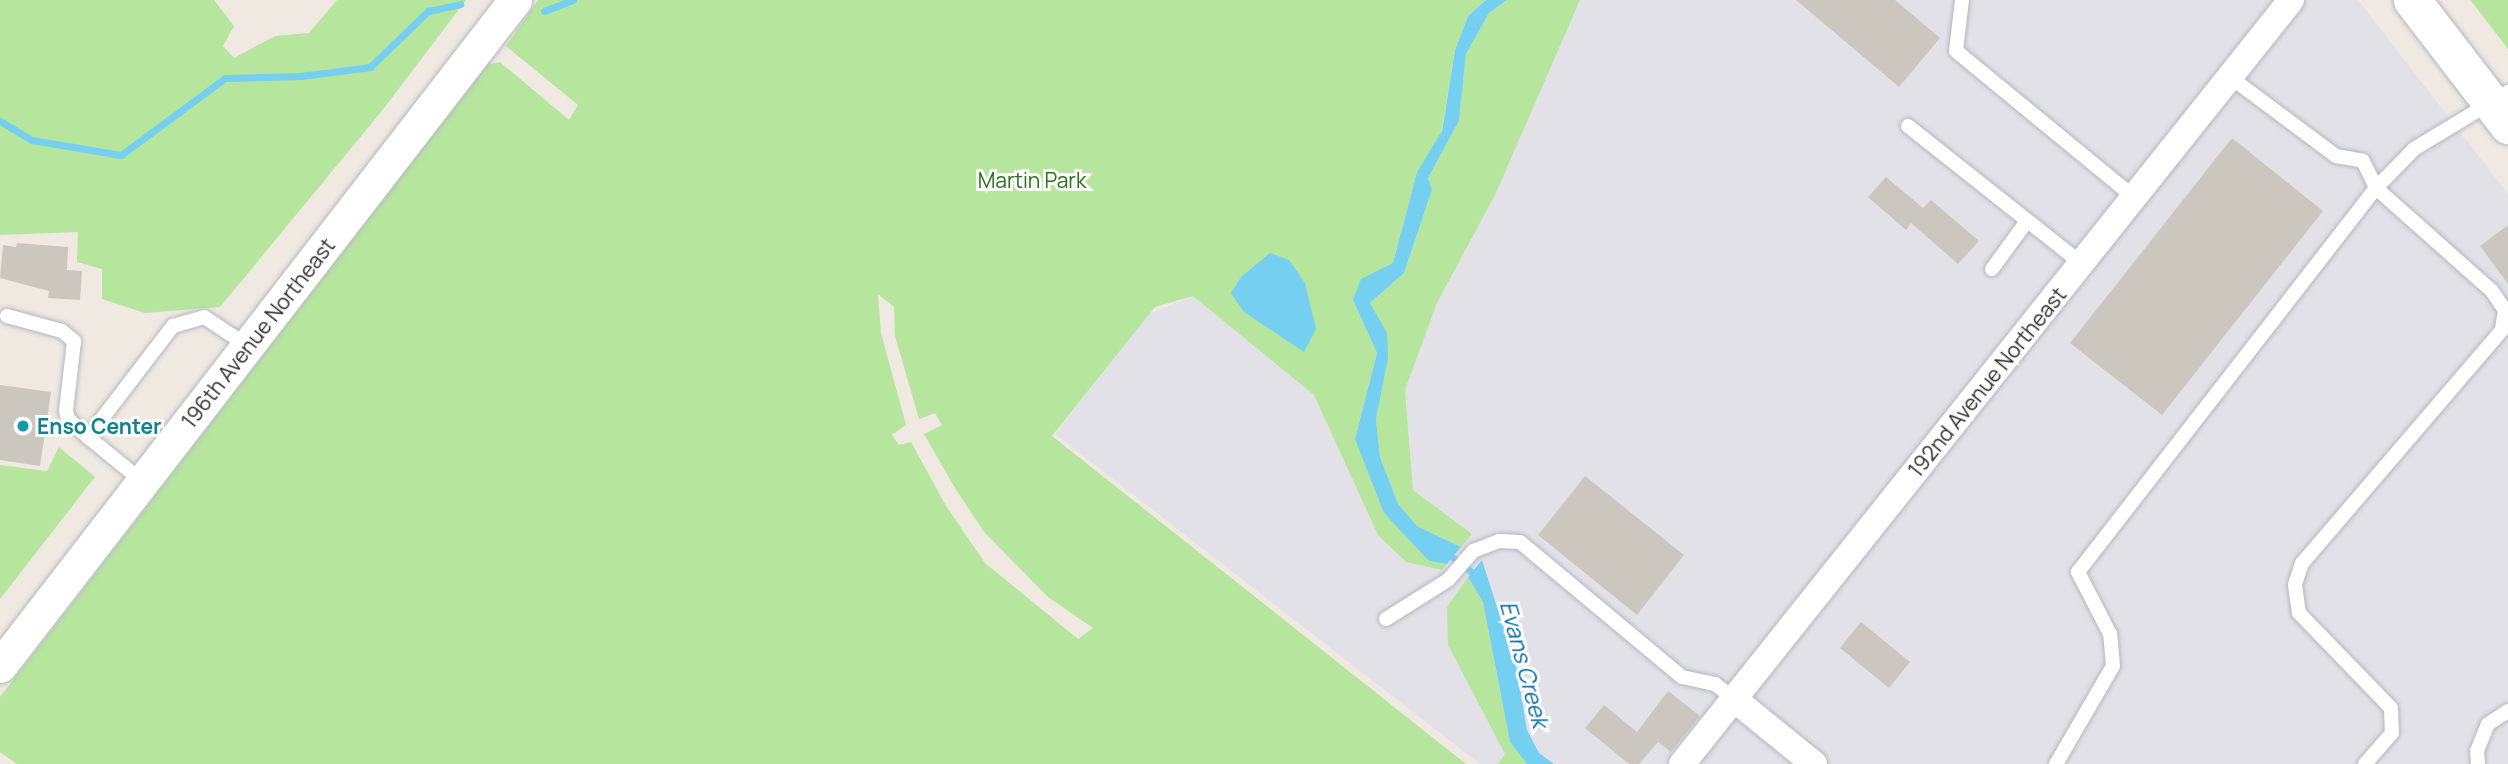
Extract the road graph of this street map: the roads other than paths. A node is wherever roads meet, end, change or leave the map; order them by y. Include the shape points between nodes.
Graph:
1 (515, 0) edge
2 (1962, 0) edge
3 (2291, 0) edge
4 (2412, 0) edge
5 (2230, 77) junction
6 (2502, 106) edge
7 (1908, 126) dead end
8 (2376, 188) junction
9 (2134, 198) junction
10 (2027, 221) junction
11 (2081, 263) junction
12 (1992, 269) dead end
13 (7, 316) dead end
14 (248, 346) junction
15 (88, 437) junction
16 (143, 482) junction
17 (1386, 619) dead end
18 (0, 666) edge
19 (1734, 699) junction
20 (2508, 711) edge
21 (1682, 764) edge
22 (1814, 764) edge
23 (2056, 764) edge
24 (2365, 764) edge
25 (2478, 764) edge

1 - 14 street, 196th Avenue Northeast
2 - 9 lane via 1956,51
3 - 5 street, 192nd Avenue Northeast
4 - 6 main road
5 - 8 lane via 2336,156 2363,161
5 - 9 street, 192nd Avenue Northeast
6 - 8 lane via 2414,149
7 - 10 lane
8 - 23 lane via 2078,572 2109,634 2113,666
8 - 24 lane via 2492,292 2505,310 2502,330 2302,563 2295,585 2300,613 2391,708 2392,733
9 - 11 street, 192nd Avenue Northeast
10 - 11 lane
10 - 12 lane
11 - 19 street, 192nd Avenue Northeast
13 - 15 lane via 62,331 74,341 66,411 68,419
14 - 15 lane via 204,317 173,326
14 - 16 street, 196th Avenue Northeast
15 - 16 lane
16 - 18 street, 196th Avenue Northeast
17 - 19 lane via 1448,580 1473,551 1499,541 1520,542 1682,677 1715,684
19 - 21 street, 192nd Avenue Northeast
19 - 22 street
20 - 25 lane via 2488,724 2477,751

